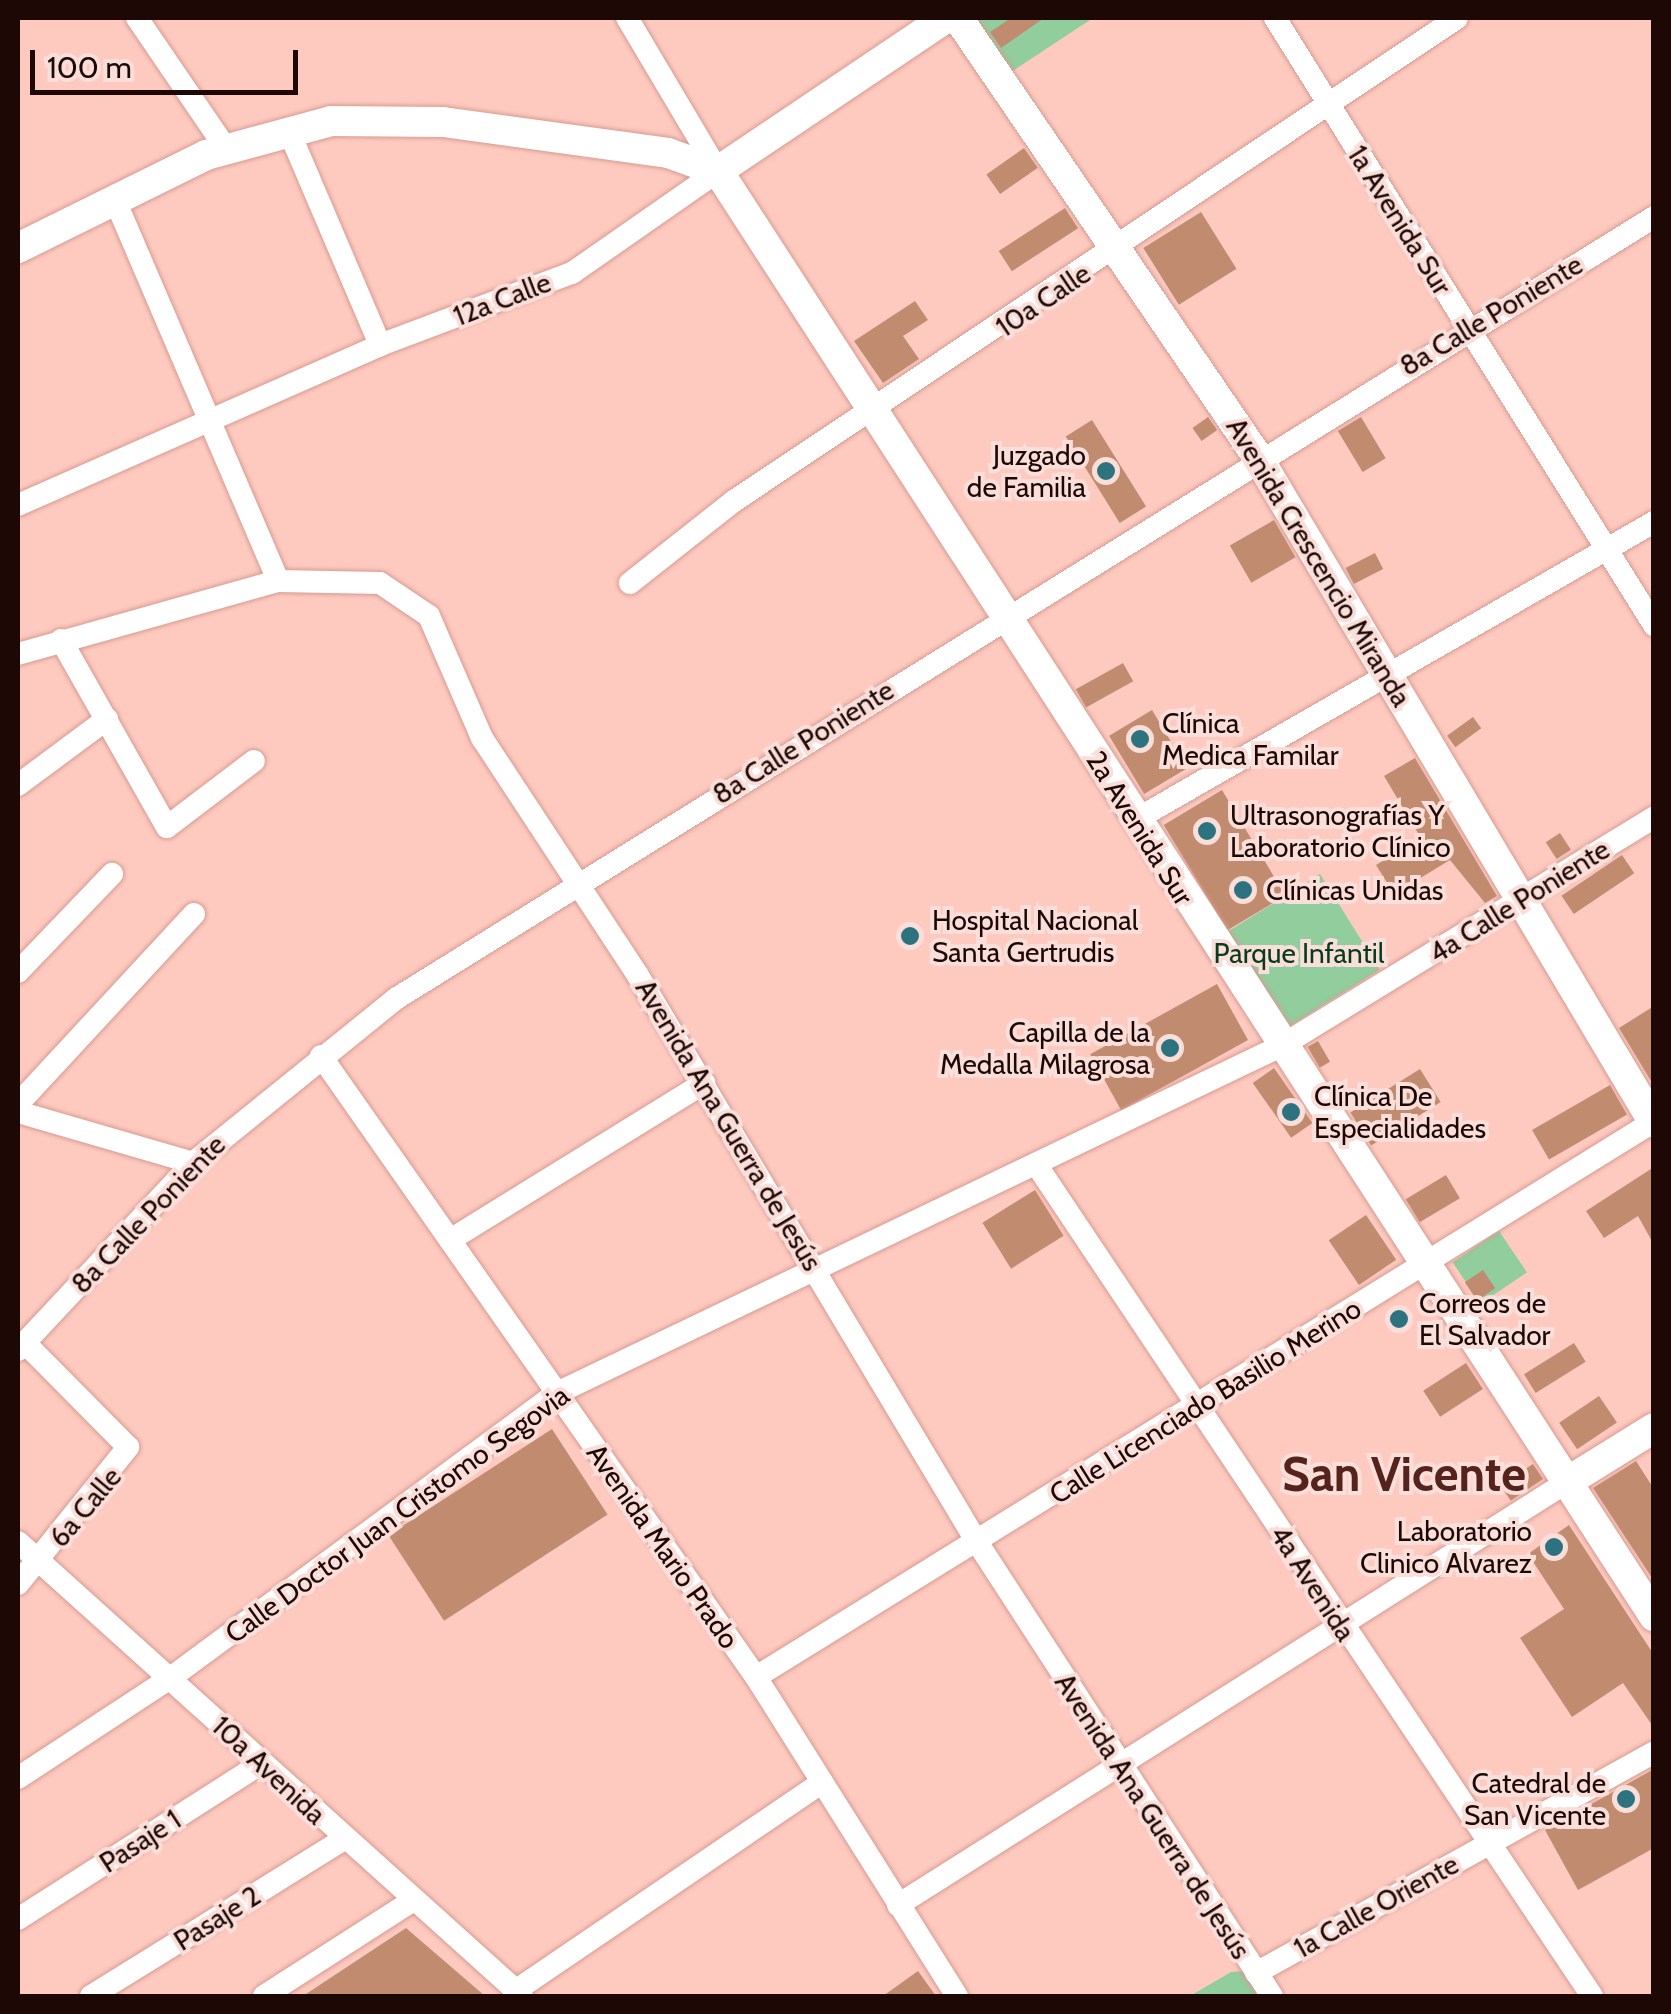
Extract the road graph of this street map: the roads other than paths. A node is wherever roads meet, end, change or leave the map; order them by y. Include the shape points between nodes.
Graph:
1 (137, 18) edge
2 (627, 18) edge
3 (946, 18) edge
4 (958, 18) edge
5 (1274, 18) edge
6 (1457, 18) edge
7 (1326, 101) junction
8 (288, 129) junction
9 (226, 147) junction
10 (718, 171) junction
11 (115, 200) junction
12 (1654, 217) edge
13 (18, 248) edge
14 (1120, 248) junction
15 (1466, 329) junction
16 (380, 345) junction
17 (879, 412) junction
18 (206, 422) junction
19 (1258, 456) junction
20 (18, 504) edge
21 (1654, 522) edge
22 (1606, 549) junction
23 (278, 581) junction
24 (630, 583) dead end
25 (1007, 616) junction
26 (1654, 624) edge
27 (61, 640) junction
28 (18, 654) edge
29 (1389, 676) junction
30 (107, 719) junction
31 (254, 761) dead end
32 (18, 785) edge
33 (1654, 817) edge
34 (1135, 820) junction
35 (112, 874) dead end
36 (580, 882) junction
37 (1524, 900) junction
38 (194, 914) dead end
39 (18, 972) edge
40 (1282, 1046) junction
41 (322, 1056) junction
42 (704, 1083) junction
43 (18, 1104) edge
44 (18, 1112) edge
45 (1653, 1123) edge
46 (194, 1163) junction
47 (1038, 1167) junction
48 (450, 1240) junction
49 (1426, 1262) junction
50 (820, 1274) junction
51 (21, 1347) edge
52 (556, 1394) junction
53 (1198, 1408) junction
54 (1654, 1428) edge
55 (1566, 1482) junction
56 (18, 1542) edge
57 (977, 1542) junction
58 (40, 1562) junction
59 (18, 1584) edge
60 (1654, 1616) edge
61 (1340, 1624) junction
62 (756, 1677) junction
63 (169, 1678) junction
64 (1654, 1752) edge
65 (262, 1763) junction
66 (1120, 1767) junction
67 (18, 1778) edge
68 (820, 1784) junction
69 (344, 1839) junction
70 (1488, 1843) junction
71 (412, 1901) junction
72 (898, 1905) junction
73 (18, 1919) edge
74 (1256, 1973) junction
75 (518, 1994) edge
76 (91, 1996) edge
77 (264, 1996) edge
78 (957, 1996) edge
79 (1272, 1996) edge
80 (1592, 1996) edge

1 - 9 street
2 - 10 street
3 - 10 main road, 12a Calle
4 - 14 main road, Avenida Crescencio Miranda
5 - 7 street, 1a Avenida Sur
6 - 7 street, 10a Calle
7 - 14 street, 10a Calle
7 - 15 street, 1a Avenida Sur
8 - 9 main road
8 - 10 main road via 354,119 443,122 668,154
8 - 16 street
9 - 11 main road
10 - 16 street, 12a Calle via 572,273
10 - 17 main road, 2a Avenida Sur
11 - 13 main road
11 - 18 street
12 - 15 street, 8a Calle Poniente
14 - 17 street, 10a Calle
14 - 19 main road, Avenida Crescencio Miranda
15 - 19 street, 8a Calle Poniente
15 - 22 street, 1a Avenida Sur
16 - 18 street, 12a Calle
17 - 24 street, 10a Calle via 734,501
17 - 25 main road, 2a Avenida Sur
18 - 20 street, 12a Calle
18 - 23 street
19 - 25 street, 8a Calle Poniente
19 - 29 main road, Avenida Crescencio Miranda
21 - 22 street
22 - 26 street, 1a Avenida Sur
22 - 29 street
23 - 27 street, Avenida Ana Guerra de Jesús
23 - 36 street, Avenida Ana Guerra de Jesús via 380,583 429,616 482,738
25 - 34 main road, 2a Avenida Sur
25 - 36 street, 8a Calle Poniente
27 - 28 street, Avenida Ana Guerra de Jesús
27 - 30 street
29 - 34 street
29 - 37 main road, Avenida Crescencio Miranda
30 - 31 street via 167,826
30 - 32 street
33 - 37 street, 4a Calle Poniente
34 - 40 main road, 2a Avenida Sur
35 - 39 street
36 - 41 street, 8a Calle Poniente
36 - 42 street, Avenida Ana Guerra de Jesús
37 - 40 street, 4a Calle Poniente
37 - 45 main road, Avenida Crescencio Miranda
38 - 43 street
40 - 47 street, Calle Doctor Juan Cristomo Segovia
40 - 49 main road, 2a Avenida Sur
41 - 46 street, 8a Calle Poniente
41 - 48 street, Avenida Mario Prado
42 - 48 street
42 - 50 street, Avenida Ana Guerra de Jesús
44 - 46 street
45 - 49 street, Calle Licenciado Basilio Merino
46 - 51 street, 8a Calle Poniente
47 - 50 street, Calle Doctor Juan Cristomo Segovia
47 - 53 street, 4a Avenida
48 - 52 street, Avenida Mario Prado
49 - 53 street, Calle Licenciado Basilio Merino
49 - 55 main road, 2a Avenida Sur
50 - 52 street, Calle Doctor Juan Cristomo Segovia
50 - 57 street, Avenida Ana Guerra de Jesús
51 - 58 street, 6a Calle via 128,1446
52 - 62 street, Avenida Mario Prado
52 - 63 street, Calle Doctor Juan Cristomo Segovia
53 - 57 street, Calle Licenciado Basilio Merino
53 - 61 street, 4a Avenida
54 - 55 main road
55 - 60 main road, 2a Avenida Sur
55 - 61 street
56 - 58 street, 10a Avenida
57 - 62 street, Calle Licenciado Basilio Merino
57 - 66 street, Avenida Ana Guerra de Jesús
58 - 59 street, 6a Calle
58 - 63 street, 10a Avenida
61 - 66 street
61 - 70 street, 4a Avenida
62 - 68 street, Avenida Mario Prado
63 - 65 street, 10a Avenida
63 - 67 street, Calle Doctor Juan Cristomo Segovia
64 - 70 street, 1a Calle Oriente
65 - 69 street, 10a Avenida
65 - 73 street, Pasaje 1
66 - 72 street
66 - 74 street, Avenida Ana Guerra de Jesús
68 - 72 street, Avenida Mario Prado
68 - 75 street via 602,1924
69 - 71 street, 10a Avenida
69 - 76 street, Pasaje 2
70 - 74 street, 1a Calle Oriente
70 - 80 street, 4a Avenida
71 - 75 street, 10a Avenida
71 - 77 street
72 - 78 street, Avenida Mario Prado
74 - 79 street, Avenida Ana Guerra de Jesús

